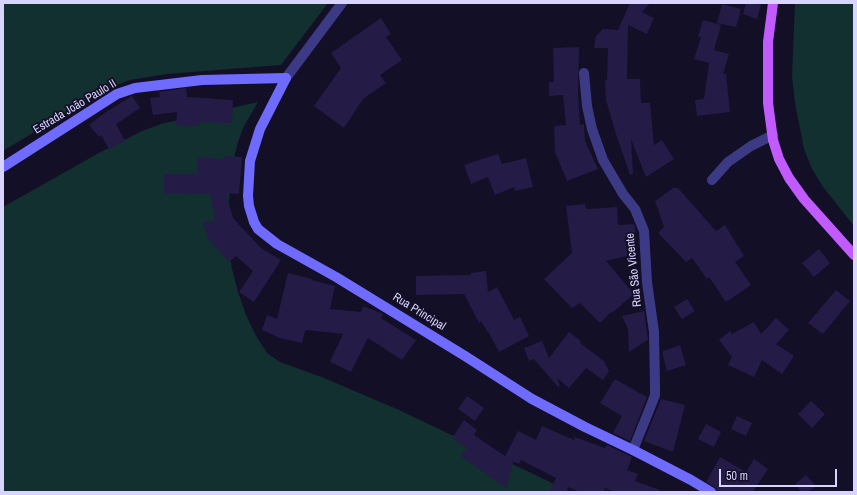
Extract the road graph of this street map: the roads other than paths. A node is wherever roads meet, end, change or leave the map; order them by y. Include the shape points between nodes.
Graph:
1 (342, 3) edge
2 (773, 3) edge
3 (584, 73) dead end
4 (286, 78) junction
5 (773, 136) junction
6 (3, 168) edge
7 (712, 180) dead end
8 (854, 256) edge
9 (633, 450) junction
10 (711, 492) edge

1 - 4 street
2 - 5 main road via 768,42 768,103
3 - 9 street, Rua São Vicente via 592,129 603,160 635,209 644,231 647,282 654,332 655,395
4 - 6 street, Estrada João Paulo II via 202,80 135,88 117,94
4 - 9 street, Rua Principal via 260,129 250,161 249,206 258,229 277,244 336,277 532,399
5 - 7 street via 751,146 728,162
5 - 8 main road via 779,159 789,178
9 - 10 street, Rua Principal

